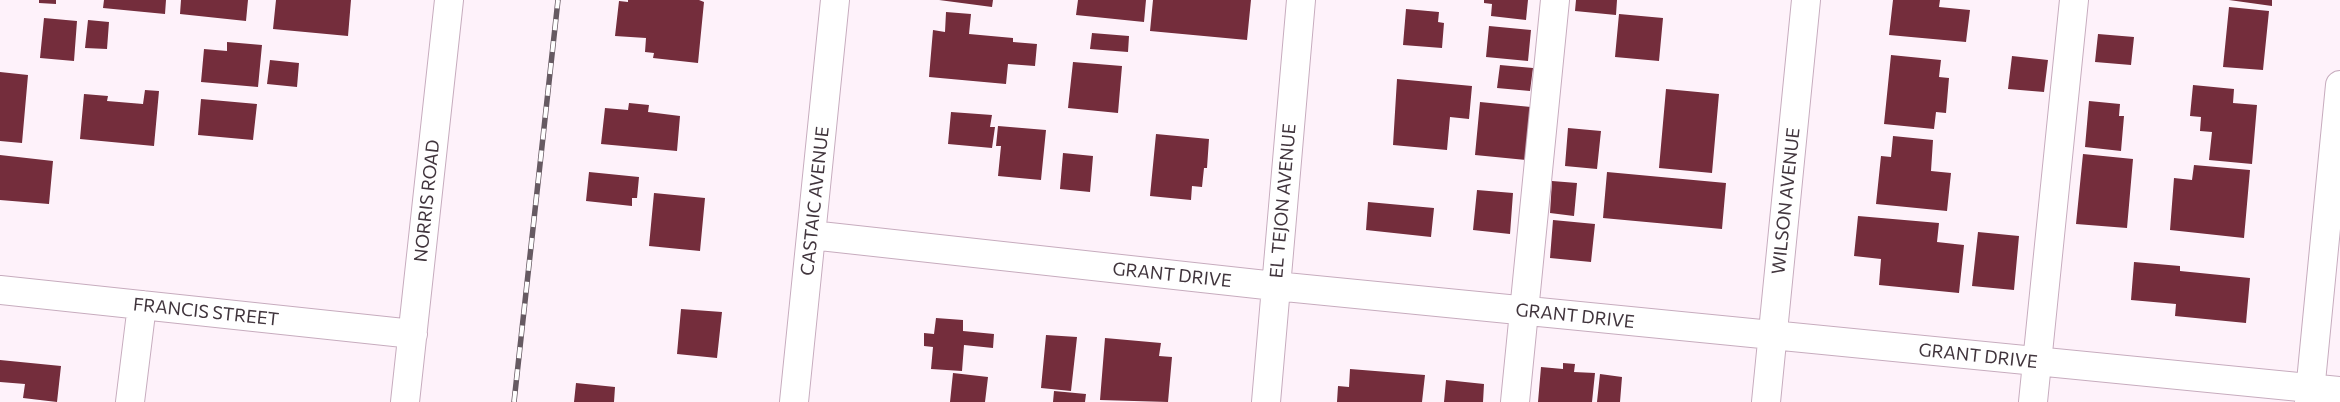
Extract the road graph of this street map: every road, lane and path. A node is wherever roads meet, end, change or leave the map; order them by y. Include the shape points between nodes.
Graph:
1 (449, 0) edge
2 (835, 0) edge
3 (1301, 0) edge
4 (1555, 0) edge
5 (1806, 0) edge
6 (2074, 0) edge
7 (2340, 85) edge
8 (811, 235) junction
9 (1275, 286) junction
10 (0, 290) edge
11 (142, 305) junction
12 (1524, 311) junction
13 (413, 334) junction
14 (1772, 335) junction
15 (2037, 362) junction
16 (2340, 392) edge
17 (2309, 395) edge
18 (130, 402) edge
19 (405, 402) edge
20 (794, 402) edge
21 (1266, 402) edge
22 (1515, 402) edge
23 (1766, 402) edge
24 (2033, 402) edge

1 - 13 street, NORRIS ROAD
2 - 8 street, CASTAIC AVENUE
3 - 9 street, EL TEJON AVENUE
4 - 12 street
5 - 14 street, WILSON AVENUE
6 - 15 street
7 - 17 street
8 - 9 street, GRANT DRIVE
8 - 20 street, CASTAIC AVENUE
9 - 12 street, GRANT DRIVE
9 - 21 street, EL TEJON AVENUE
10 - 11 street, FRANCIS STREET
11 - 13 street, FRANCIS STREET
11 - 18 street
12 - 14 street, GRANT DRIVE
12 - 22 street
13 - 19 street, NORRIS ROAD
14 - 15 street, GRANT DRIVE
14 - 23 street, WILSON AVENUE
15 - 17 street, GRANT DRIVE
15 - 24 street
16 - 17 street, GRANT DRIVE

